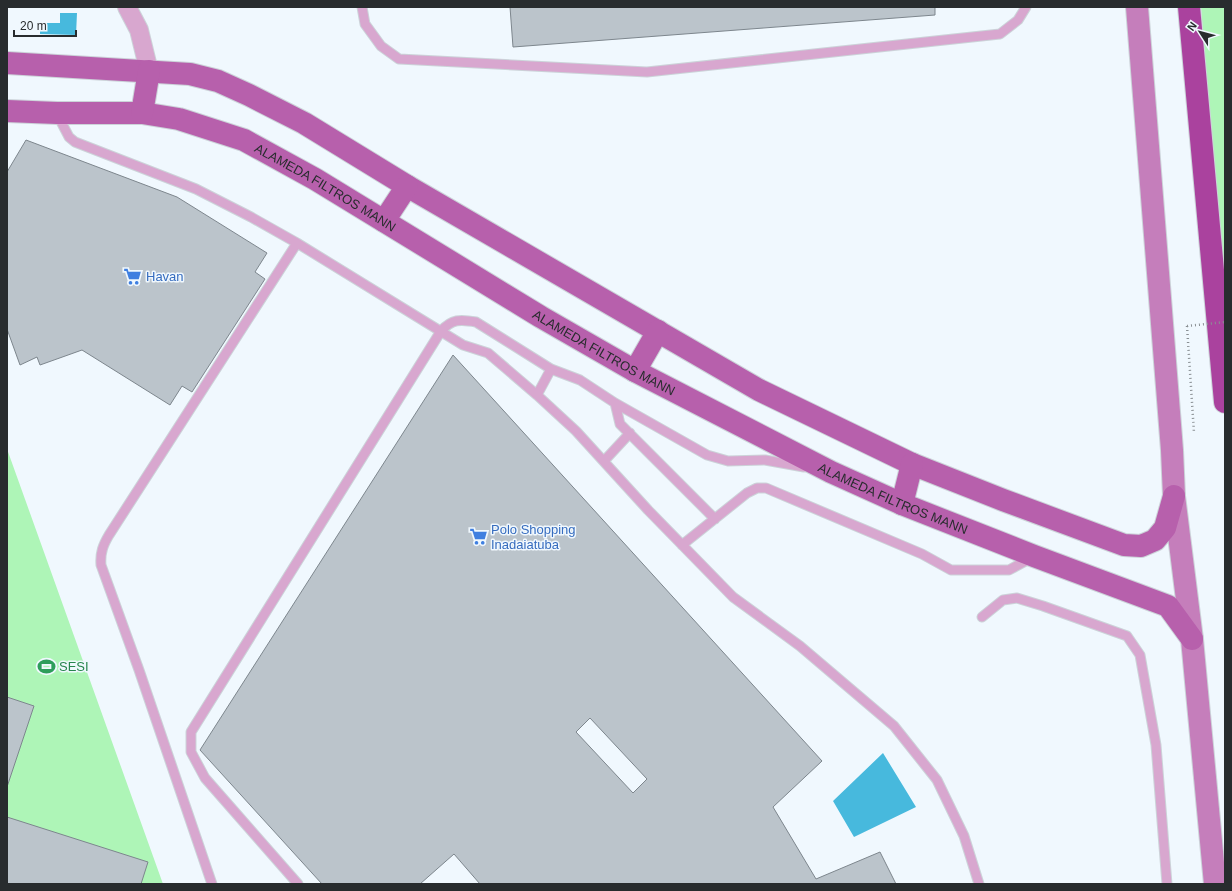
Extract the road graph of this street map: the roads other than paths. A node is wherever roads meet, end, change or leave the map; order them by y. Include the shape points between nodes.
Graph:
1 (127, 7) edge
2 (362, 7) edge
3 (1026, 7) edge
4 (1137, 7) edge
5 (1189, 7) edge
6 (7, 63) edge
7 (149, 71) junction
8 (7, 111) edge
9 (57, 113) junction
10 (142, 113) junction
11 (407, 186) junction
12 (384, 221) junction
13 (297, 243) junction
14 (441, 331) junction
15 (658, 331) junction
16 (551, 369) junction
17 (635, 371) junction
18 (537, 395) junction
19 (1225, 402) edge
20 (616, 403) junction
21 (630, 433) junction
22 (604, 461) junction
23 (912, 464) junction
24 (831, 472) junction
25 (1174, 496) junction
26 (902, 504) junction
27 (715, 519) junction
28 (682, 545) junction
29 (1034, 556) junction
30 (982, 617) dead end
31 (1192, 639) junction
32 (212, 884) edge
33 (298, 884) edge
34 (979, 884) edge
35 (1167, 884) edge
36 (1215, 884) edge

1 - 7 street via 140,30
2 - 3 lane via 365,24 382,46 400,59 647,72 1000,34 1018,20
4 - 25 main road
5 - 19 highway
6 - 7 main road
7 - 10 main road
7 - 11 main road via 190,74 218,81 304,123
8 - 9 main road, ALAMEDA FILTROS MANN
9 - 10 main road, ALAMEDA FILTROS MANN
9 - 13 lane via 69,137 75,142 196,189
10 - 12 main road, ALAMEDA FILTROS MANN via 179,119 244,140
11 - 12 main road
11 - 15 main road
12 - 17 main road, ALAMEDA FILTROS MANN
13 - 14 lane
13 - 32 lane via 109,535 100,557
14 - 16 lane via 448,324 462,319 476,322
14 - 18 lane via 463,345 488,353
14 - 33 lane via 191,732 191,752 205,778
15 - 17 main road
15 - 23 main road via 759,390
16 - 18 lane
16 - 20 lane via 580,380
17 - 24 main road, ALAMEDA FILTROS MANN
18 - 22 lane
20 - 21 lane via 620,424
20 - 24 lane via 707,454 728,461 765,460
21 - 22 lane
21 - 27 lane
22 - 28 lane
23 - 25 main road via 1124,545 1141,546 1155,540 1165,528
23 - 26 main road
24 - 26 main road, ALAMEDA FILTROS MANN
25 - 31 main road
26 - 29 main road, ALAMEDA FILTROS MANN
27 - 28 lane
27 - 29 lane via 747,493 757,488 766,488 922,554 951,570 1009,570
28 - 34 lane via 733,597 800,646 894,726 937,780 964,836
29 - 31 main road, ALAMEDA FILTROS MANN via 1168,606
30 - 35 lane via 1003,600 1017,598 1127,636 1140,655 1156,745
31 - 36 main road

